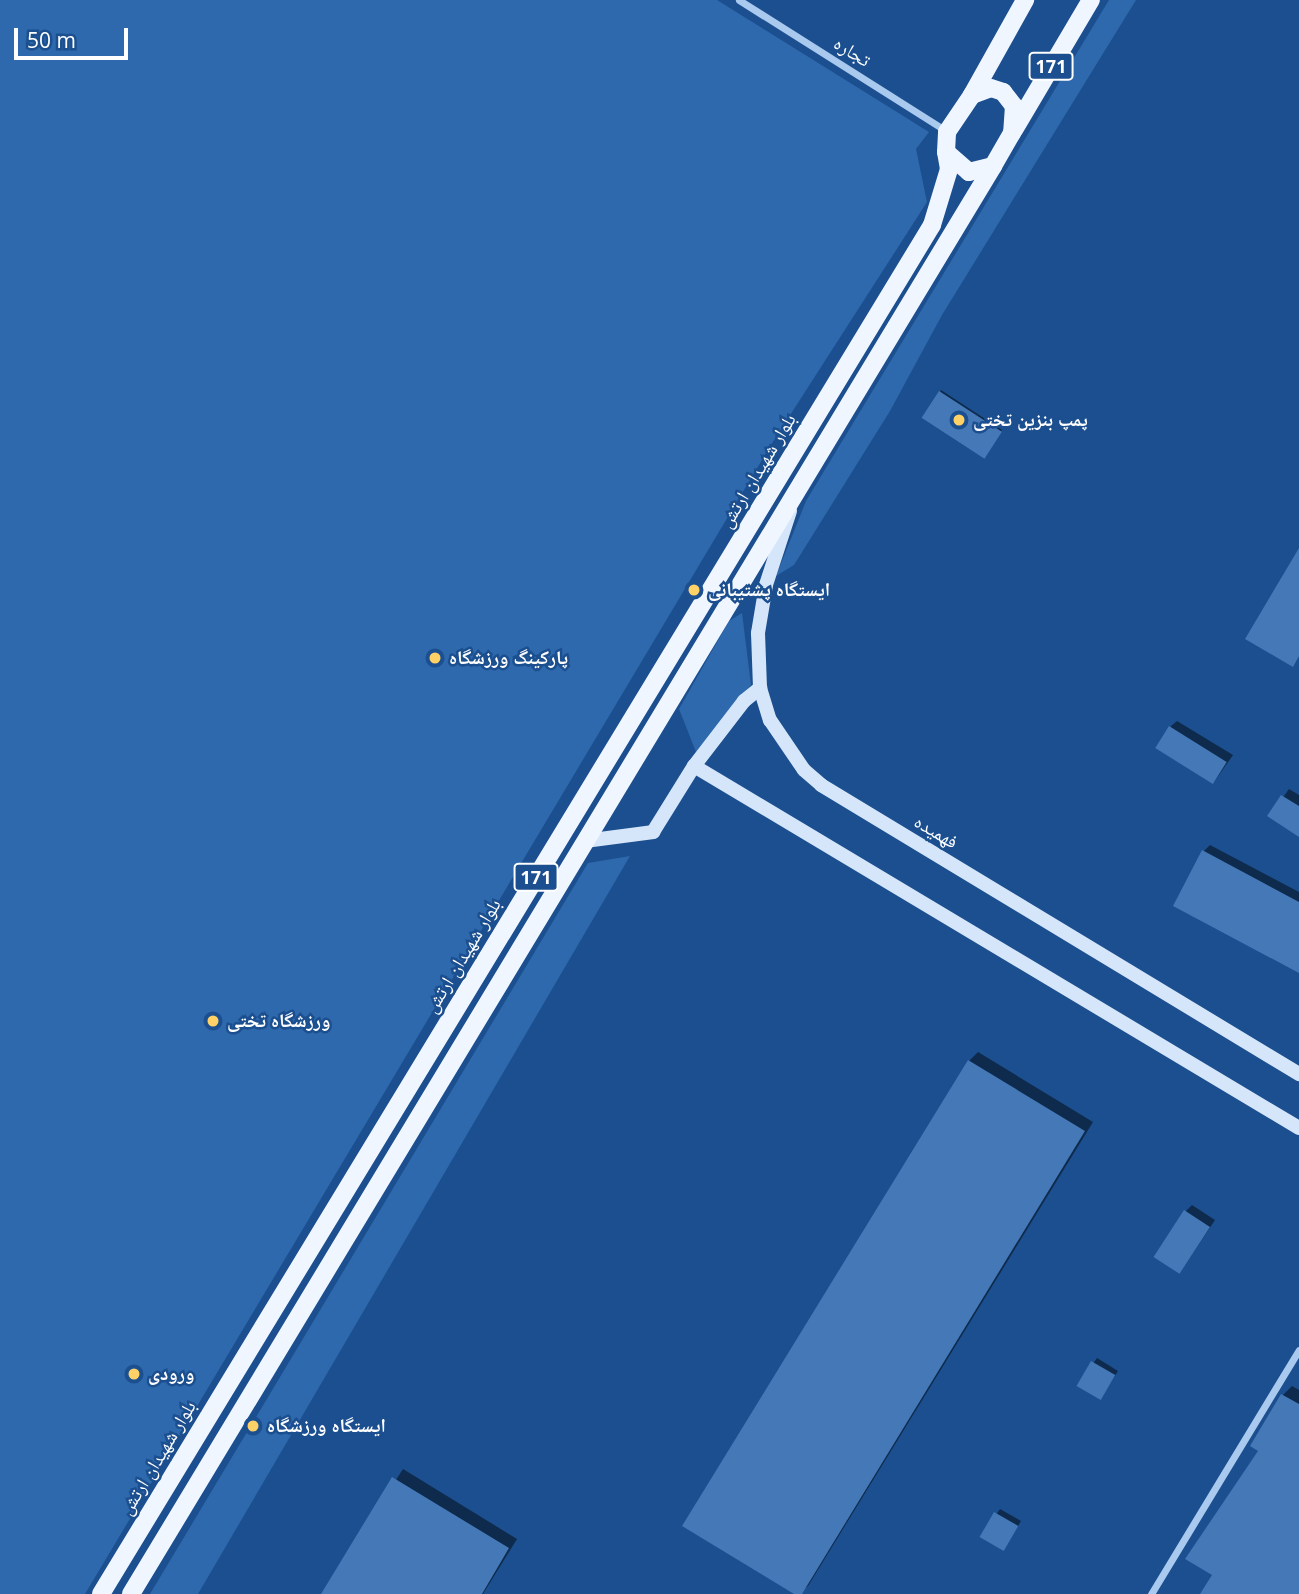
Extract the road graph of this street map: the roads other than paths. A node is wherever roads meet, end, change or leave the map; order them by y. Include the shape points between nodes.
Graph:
1 (739, 0) edge
2 (1025, 0) edge
3 (1091, 0) edge
4 (972, 95) junction
5 (947, 132) junction
6 (1012, 133) junction
7 (946, 152) junction
8 (993, 166) junction
9 (794, 498) junction
10 (760, 688) junction
11 (694, 766) junction
12 (585, 841) junction
13 (1299, 1074) edge
14 (1299, 1128) edge
15 (1299, 1350) edge
16 (101, 1594) edge
17 (131, 1594) edge
18 (1151, 1594) edge

1 - 5 street, تجاره
2 - 4 main road, 171
3 - 6 main road, 171
4 - 5 main road
4 - 6 main road via 991,88 1003,92 1014,106
5 - 7 main road
6 - 8 main road
7 - 8 main road via 969,172
7 - 16 main road, بلوار شهیدان ارتش / 171 via 947,179 932,225
8 - 9 main road, 171
9 - 10 main road, فهمیده via 766,585 758,634
9 - 12 main road, 171
10 - 11 main road via 744,701
10 - 13 main road, فهمیده via 777,731 821,785
11 - 12 main road via 653,832
11 - 14 main road
12 - 17 main road, 171
15 - 18 street

